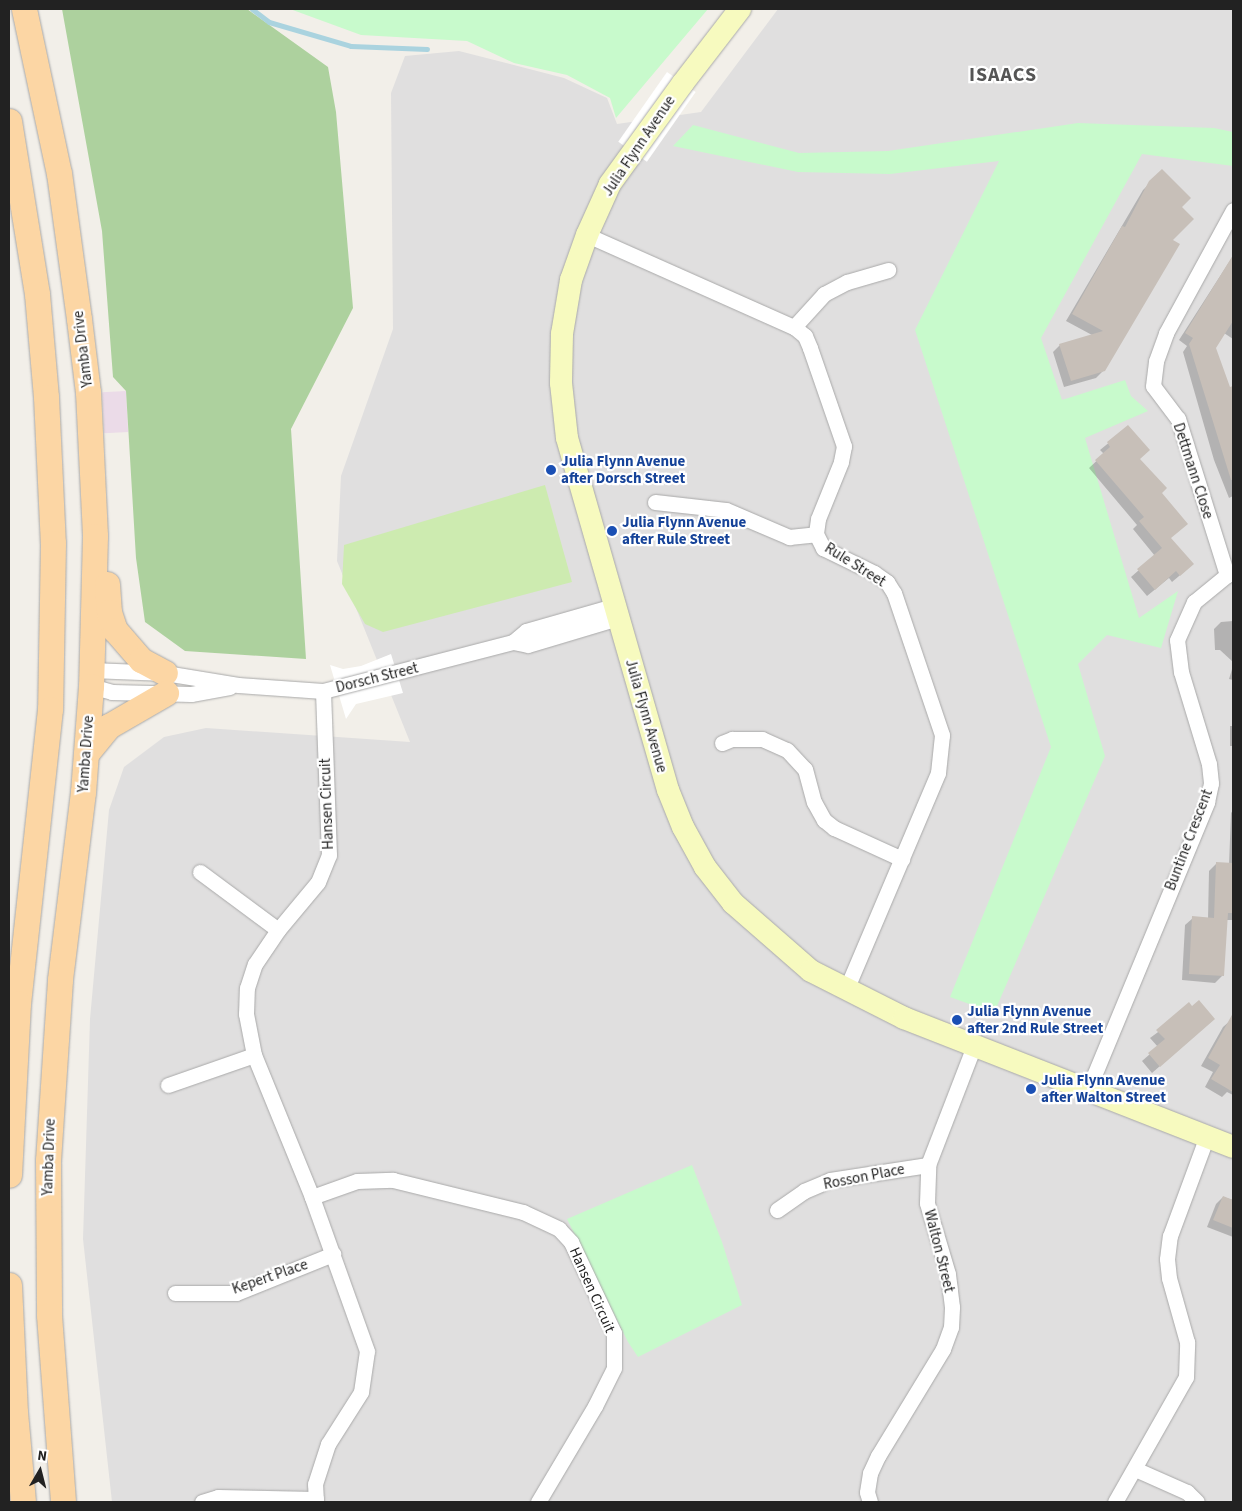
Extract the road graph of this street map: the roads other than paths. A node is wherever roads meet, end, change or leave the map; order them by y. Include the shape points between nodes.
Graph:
1 (24, 9) edge
2 (740, 9) edge
3 (9, 121) edge
4 (1233, 210) edge
5 (587, 235) junction
6 (888, 270) dead end
7 (794, 327) junction
8 (655, 502) dead end
9 (816, 534) junction
10 (95, 536) junction
11 (1230, 574) edge
12 (616, 612) junction
13 (52, 677) junction
14 (91, 678) junction
15 (165, 683) junction
16 (330, 690) junction
17 (722, 743) dead end
18 (86, 754) junction
19 (902, 859) junction
20 (200, 872) dead end
21 (278, 930) junction
22 (846, 990) junction
23 (974, 1046) junction
24 (254, 1054) junction
25 (168, 1085) dead end
26 (1088, 1090) junction
27 (1207, 1136) junction
28 (1233, 1147) edge
29 (928, 1165) junction
30 (9, 1175) edge
31 (312, 1196) junction
32 (777, 1210) dead end
33 (333, 1254) junction
34 (9, 1285) edge
35 (175, 1293) dead end
36 (1135, 1469) junction
37 (316, 1501) edge
38 (23, 1502) edge
39 (63, 1502) edge
40 (202, 1502) edge
41 (538, 1502) edge
42 (870, 1502) edge
43 (1115, 1502) edge
44 (1197, 1502) edge

1 - 10 main road, Yamba Drive via 59,173 79,319 88,392
2 - 5 street, Julia Flynn Avenue via 632,151 610,184
3 - 13 main road via 36,294 46,397 53,543
4 - 11 street, Dettmann Close via 1166,333 1156,361 1153,386 1178,420
5 - 7 street, Rule Street
5 - 12 street, Julia Flynn Avenue via 572,280 565,316 561,382 567,438
6 - 7 street via 847,282 824,294
7 - 9 street, Rule Street via 810,348 844,446 841,462 818,519
8 - 9 street via 726,510 789,537
9 - 19 street, Rule Street via 823,548 887,582 894,593 942,735 938,773
10 - 14 main road, Yamba Drive
10 - 15 main road via 107,572 109,612 115,630
11 - 26 street, Buntine Crescent via 1194,602 1177,640 1181,672 1209,764 1211,783 1207,802
12 - 16 street, Dorsch Street via 526,631 513,642
12 - 22 street, Julia Flynn Avenue via 668,790 684,830 705,866 733,903 773,940 811,971
13 - 14 main road
13 - 30 main road via 18,1003
14 - 15 street, Dorsch Street
14 - 15 street, Dorsch Street via 107,691
14 - 18 main road, Yamba Drive
15 - 16 street, Dorsch Street via 191,694 238,685
15 - 18 main road via 109,726
16 - 21 street, Hansen Circuit via 329,855 318,882
17 - 19 street via 762,739 787,750 805,768 814,802 824,820 834,828
18 - 39 main road, Yamba Drive via 60,980 48,1160 49,1315
19 - 22 street, Rule Street
20 - 21 street
21 - 24 street, Hansen Circuit via 255,964 246,988 246,1014
22 - 23 street, Julia Flynn Avenue
23 - 26 street, Julia Flynn Avenue
23 - 29 street, Walton Street
24 - 25 street
24 - 31 street, Hansen Circuit
26 - 27 street, Julia Flynn Avenue
27 - 28 street, Julia Flynn Avenue
27 - 36 street via 1170,1236 1167,1259 1168,1278 1187,1342 1186,1377
29 - 32 street, Rosson Place via 830,1180 804,1191
29 - 42 street, Walton Street via 927,1203 948,1274 951,1327 943,1349 870,1473 867,1492
31 - 33 street, Hansen Circuit
31 - 41 street, Hansen Circuit via 356,1181 392,1180 523,1212 559,1228 571,1242 614,1334 614,1368
33 - 35 street, Kepert Place via 236,1292
33 - 37 street, Hansen Circuit via 367,1351 362,1392 328,1444 315,1484
34 - 38 main road via 14,1412
36 - 43 street
36 - 44 street via 1187,1492
37 - 40 street, Hansen Circuit via 218,1497

